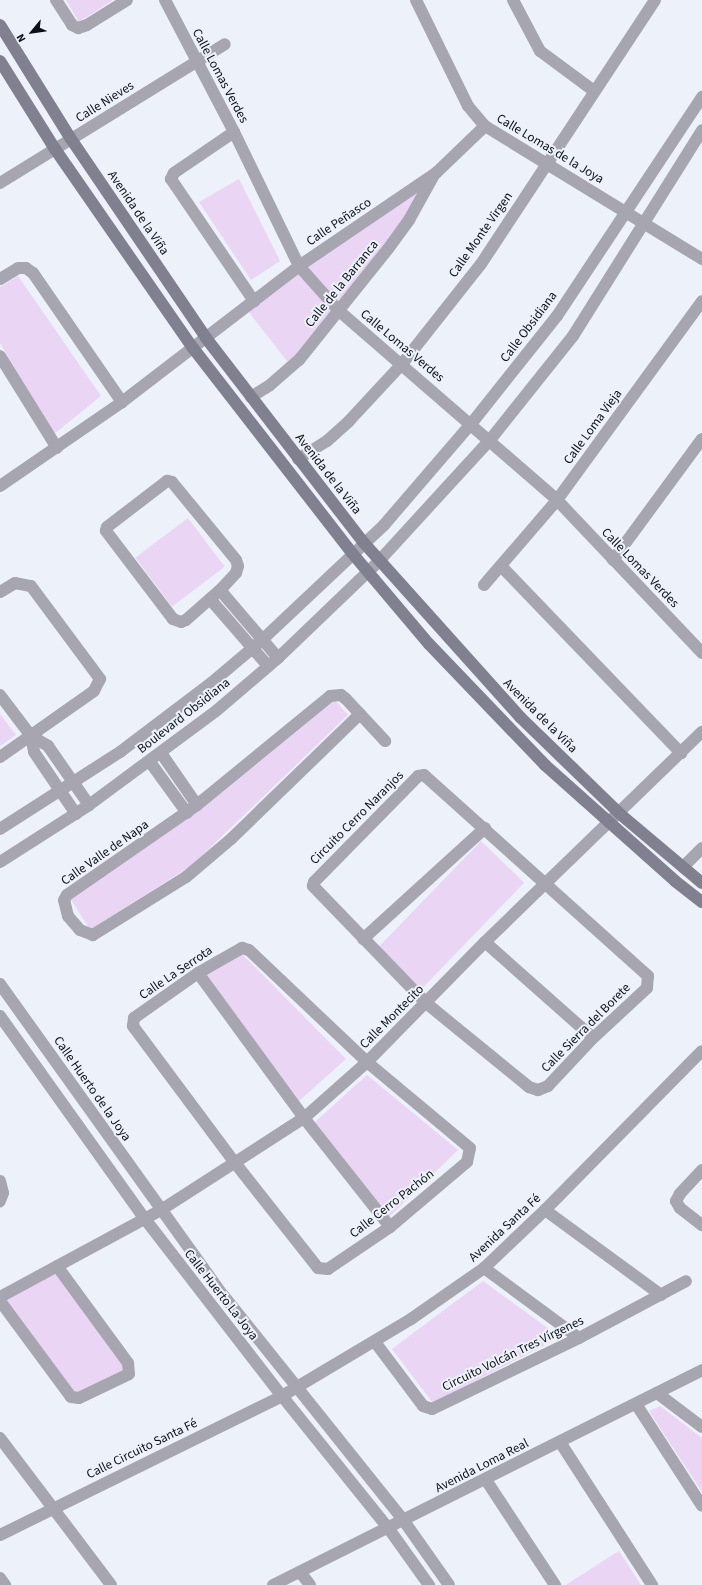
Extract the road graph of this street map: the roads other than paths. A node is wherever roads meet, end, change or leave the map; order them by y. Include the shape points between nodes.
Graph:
1 (56, 0) edge
2 (127, 0) edge
3 (165, 0) edge
4 (416, 0) edge
5 (513, 0) edge
6 (655, 0) edge
7 (0, 25) edge
8 (225, 44) dead end
9 (0, 61) edge
10 (196, 62) junction
11 (594, 91) junction
12 (702, 97) edge
13 (485, 126) junction
14 (702, 130) edge
15 (234, 132) junction
16 (71, 139) junction
17 (55, 150) junction
18 (547, 163) junction
19 (436, 172) junction
20 (0, 183) edge
21 (625, 212) junction
22 (644, 224) junction
23 (702, 259) edge
24 (299, 266) junction
25 (0, 279) edge
26 (254, 301) junction
27 (702, 301) edge
28 (338, 310) junction
29 (206, 338) junction
30 (193, 348) junction
31 (0, 356) edge
32 (402, 364) junction
33 (251, 397) junction
34 (122, 402) junction
35 (472, 424) junction
36 (702, 439) edge
37 (490, 440) junction
38 (57, 448) junction
39 (698, 453) edge
40 (298, 459) junction
41 (0, 486) edge
42 (557, 500) junction
43 (364, 543) junction
44 (352, 553) junction
45 (613, 560) junction
46 (379, 561) junction
47 (501, 566) junction
48 (368, 572) junction
49 (484, 585) dead end
50 (220, 590) junction
51 (0, 592) edge
52 (210, 599) junction
53 (257, 644) junction
54 (702, 653) edge
55 (278, 658) junction
56 (268, 666) junction
57 (0, 695) edge
58 (360, 714) junction
59 (702, 732) edge
60 (32, 736) junction
61 (385, 741) dead end
62 (161, 753) junction
63 (681, 753) junction
64 (0, 757) edge
65 (150, 762) junction
66 (74, 783) junction
67 (61, 792) junction
68 (89, 805) junction
69 (197, 805) junction
70 (187, 813) junction
71 (76, 814) junction
72 (620, 814) junction
73 (609, 824) junction
74 (0, 828) edge
75 (485, 828) junction
76 (702, 848) edge
77 (0, 862) edge
78 (683, 867) junction
79 (702, 883) edge
80 (545, 886) junction
81 (702, 902) edge
82 (363, 939) junction
83 (485, 942) junction
84 (198, 973) junction
85 (0, 984) edge
86 (426, 1003) junction
87 (0, 1016) edge
88 (593, 1038) junction
89 (702, 1051) edge
90 (367, 1062) junction
91 (304, 1118) junction
92 (235, 1163) junction
93 (702, 1170) edge
94 (0, 1181) edge
95 (0, 1201) edge
96 (161, 1210) junction
97 (545, 1210) junction
98 (145, 1219) junction
99 (702, 1225) edge
100 (390, 1227) junction
101 (57, 1266) junction
102 (484, 1268) junction
103 (686, 1281) dead end
104 (661, 1295) junction
105 (0, 1296) edge
106 (0, 1301) edge
107 (579, 1338) junction
108 (375, 1342) junction
109 (702, 1370) edge
110 (297, 1388) junction
111 (656, 1393) junction
112 (282, 1396) junction
113 (636, 1404) junction
114 (702, 1427) edge
115 (0, 1438) edge
116 (560, 1442) junction
117 (486, 1480) junction
118 (702, 1506) edge
119 (53, 1509) junction
120 (404, 1521) junction
121 (389, 1529) junction
122 (0, 1534) edge
123 (300, 1572) junction
124 (0, 1578) edge
125 (5, 1585) edge
126 (112, 1585) edge
127 (273, 1585) edge
128 (310, 1585) edge
129 (430, 1585) edge
130 (449, 1585) edge
131 (555, 1585) edge
132 (652, 1585) edge

1 - 2 street via 72,25 78,28
3 - 10 street, Calle Lomas Verdes
4 - 13 street, Calle Lomas de la Joya via 468,106
5 - 11 street via 540,51
6 - 11 street, Calle Monte Virgen
7 - 16 street, Avenida de la Viña
8 - 10 street, Calle Nieves
9 - 17 street
10 - 15 street, Calle Lomas Verdes
10 - 16 street, Calle Nieves
11 - 18 street, Calle Monte Virgen
12 - 21 street, Calle Obsidiana
13 - 18 street, Calle Lomas de la Joya
13 - 19 street, Calle Peñasco
14 - 22 street
15 - 24 street, Calle Lomas Verdes
15 - 26 street via 174,173 171,179
16 - 17 street, Calle Nieves
16 - 29 street, Avenida de la Viña
17 - 20 street, Calle Nieves
17 - 30 street
18 - 21 street, Calle Lomas de la Joya
18 - 32 street, Calle Monte Virgen via 481,264
19 - 24 street, Calle Peñasco
19 - 28 street, Calle de la Barranca via 409,220
21 - 22 street, Calle Lomas de la Joya
21 - 35 street, Calle Obsidiana via 557,316
22 - 23 street, Calle Lomas de la Joya
22 - 37 street via 573,336
24 - 26 street, Calle Peñasco
24 - 28 street, Calle Lomas Verdes
25 - 34 street via 18,268 26,268 33,273
26 - 29 street, Calle Peñasco
27 - 42 street, Calle Loma Vieja
28 - 32 street, Calle Lomas Verdes
28 - 33 street, Calle de la Barranca via 299,360 270,385
29 - 30 street, Calle Peñasco
29 - 33 street, Avenida de la Viña
30 - 34 street, Calle Peñasco
30 - 44 street
31 - 38 street
32 - 35 street, Calle Lomas Verdes
32 - 40 street, Calle Monte Virgen via 327,442
33 - 40 street, Avenida de la Viña
34 - 38 street, Calle Peñasco
35 - 37 street, Calle Lomas Verdes
35 - 43 street, Calle Obsidiana via 405,502
36 - 39 street
37 - 42 street, Calle Lomas Verdes
37 - 46 street
38 - 41 street, Calle Peñasco
39 - 45 street
40 - 43 street, Avenida de la Viña
42 - 45 street, Calle Lomas Verdes
42 - 47 street, Calle Loma Vieja
43 - 44 street, Calle Obsidiana
43 - 46 street, Avenida de la Viña
44 - 48 street
44 - 53 street, Boulevard Obsidiana
45 - 54 street, Calle Lomas Verdes
46 - 48 street
46 - 72 street, Avenida de la Viña via 490,686
47 - 49 street, Calle Loma Vieja
47 - 63 street
48 - 55 street, Boulevard Obsidiana
48 - 73 street via 429,644 492,712
50 - 52 street
50 - 52 street via 236,573 236,560 172,482 161,485 107,527 108,536 173,619 186,620
50 - 53 street
51 - 60 street via 15,583 31,586 100,679 94,691
52 - 53 street
53 - 55 street
53 - 56 street
53 - 66 street, Boulevard Obsidiana via 165,719
55 - 56 street, Boulevard Obsidiana
56 - 62 street, Boulevard Obsidiana
57 - 60 street
58 - 61 street, Calle Valle de Napa
58 - 69 street, Calle Valle de Napa via 341,695 330,696
58 - 70 street, Calle Valle de Napa via 231,839 186,877 93,935 74,924 65,907 67,895
59 - 63 street, Calle Montecito
60 - 64 street
60 - 66 street via 48,746
60 - 67 street via 34,752
62 - 65 street, Boulevard Obsidiana
62 - 69 street
63 - 72 street, Calle Montecito
65 - 68 street, Boulevard Obsidiana
65 - 70 street
66 - 67 street, Boulevard Obsidiana
66 - 68 street
67 - 71 street
67 - 74 street, Boulevard Obsidiana
68 - 71 street, Boulevard Obsidiana
69 - 70 street, Calle Valle de Napa
71 - 77 street, Boulevard Obsidiana
72 - 73 street, Calle Montecito
72 - 78 street, Avenida de la Viña
73 - 80 street, Calle Montecito
73 - 81 street
75 - 80 street, Circuito Cerro Naranjos
75 - 82 street
75 - 82 street, Circuito Cerro Naranjos via 429,778 418,776 314,882 316,891
76 - 78 street
78 - 79 street, Avenida de la Viña
80 - 83 street, Calle Montecito
80 - 88 street, Calle Sierra del Borete via 648,976 646,988
82 - 86 street, Circuito Cerro Naranjos
83 - 86 street, Calle Montecito
83 - 88 street
84 - 90 street, Calle La Serrota via 235,950 249,950
84 - 91 street
84 - 92 street, Calle La Serrota via 134,1018 133,1026
85 - 96 street, Calle Huerto de la Joya
86 - 88 street, Calle Sierra del Borete via 529,1087 538,1090 548,1086
86 - 90 street, Calle Montecito
87 - 98 street, Calle Huerto La Joya
89 - 97 street, Avenida Santa Fé
90 - 91 street, Calle Montecito
90 - 100 street, Calle Cerro Pachón via 470,1148 467,1162
91 - 92 street, Calle Montecito
91 - 100 street
92 - 96 street, Calle Montecito
92 - 100 street, Calle Cerro Pachón via 318,1268 328,1270
93 - 99 street via 676,1201 680,1208
94 - 95 street via 3,1190
96 - 98 street, Calle Montecito
96 - 110 street, Calle Huerto La Joya via 223,1295
97 - 102 street, Avenida Santa Fé
97 - 104 street
98 - 101 street, Calle Montecito
98 - 112 street, Calle Huerto La Joya
101 - 105 street, Calle Montecito
101 - 106 street via 128,1363 131,1370 129,1374 79,1398 71,1396
102 - 107 street
102 - 108 street, Avenida Santa Fé
103 - 104 street, Circuito Volcán Tres Vírgenes
104 - 107 street, Circuito Volcán Tres Vírgenes
107 - 108 street, Circuito Volcán Tres Vírgenes via 432,1409 423,1406
108 - 110 street, Avenida Santa Fé
109 - 111 street, Avenida Loma Real
110 - 112 street, Calle Circuito Santa Fé
110 - 120 street, Calle Huerto La Joya
111 - 113 street, Avenida Loma Real
111 - 114 street
112 - 119 street, Calle Circuito Santa Fé
112 - 121 street, Calle Huerto La Joya
113 - 116 street, Avenida Loma Real
113 - 118 street
115 - 119 street
116 - 117 street, Avenida Loma Real
116 - 132 street
117 - 120 street, Avenida Loma Real
117 - 131 street
119 - 122 street, Calle Circuito Santa Fé
119 - 126 street
120 - 121 street, Avenida Loma Real
120 - 130 street, Calle Huerto La Joya
121 - 123 street, Avenida Loma Real
121 - 129 street, Calle Huerto La Joya
123 - 127 street, Avenida Loma Real
123 - 128 street
124 - 125 street

